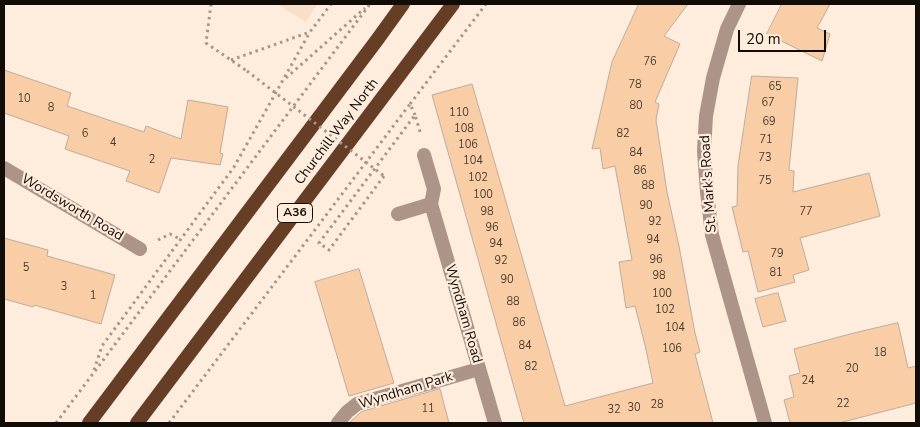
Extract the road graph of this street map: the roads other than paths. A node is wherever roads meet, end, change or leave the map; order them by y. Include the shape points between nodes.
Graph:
1 (403, 4) edge
2 (453, 4) edge
3 (739, 4) edge
4 (424, 155) road end
5 (4, 168) edge
6 (431, 204) junction
7 (398, 214) dead end
8 (140, 249) dead end
9 (479, 369) junction
10 (89, 423) edge
11 (137, 423) edge
12 (338, 423) edge
13 (495, 423) edge
14 (765, 423) edge

1 - 10 highway, Churchill Way North / A36
2 - 11 highway, Churchill Way North / A36
3 - 14 street, St. Mark's Road via 727,29 713,78 704,151 712,235
4 - 6 street, Wyndham Road via 434,189
5 - 8 street, Wordsworth Road
6 - 7 street
6 - 9 street, Wyndham Road
9 - 12 street, Wyndham Park via 357,404
9 - 13 street, Wyndham Road

